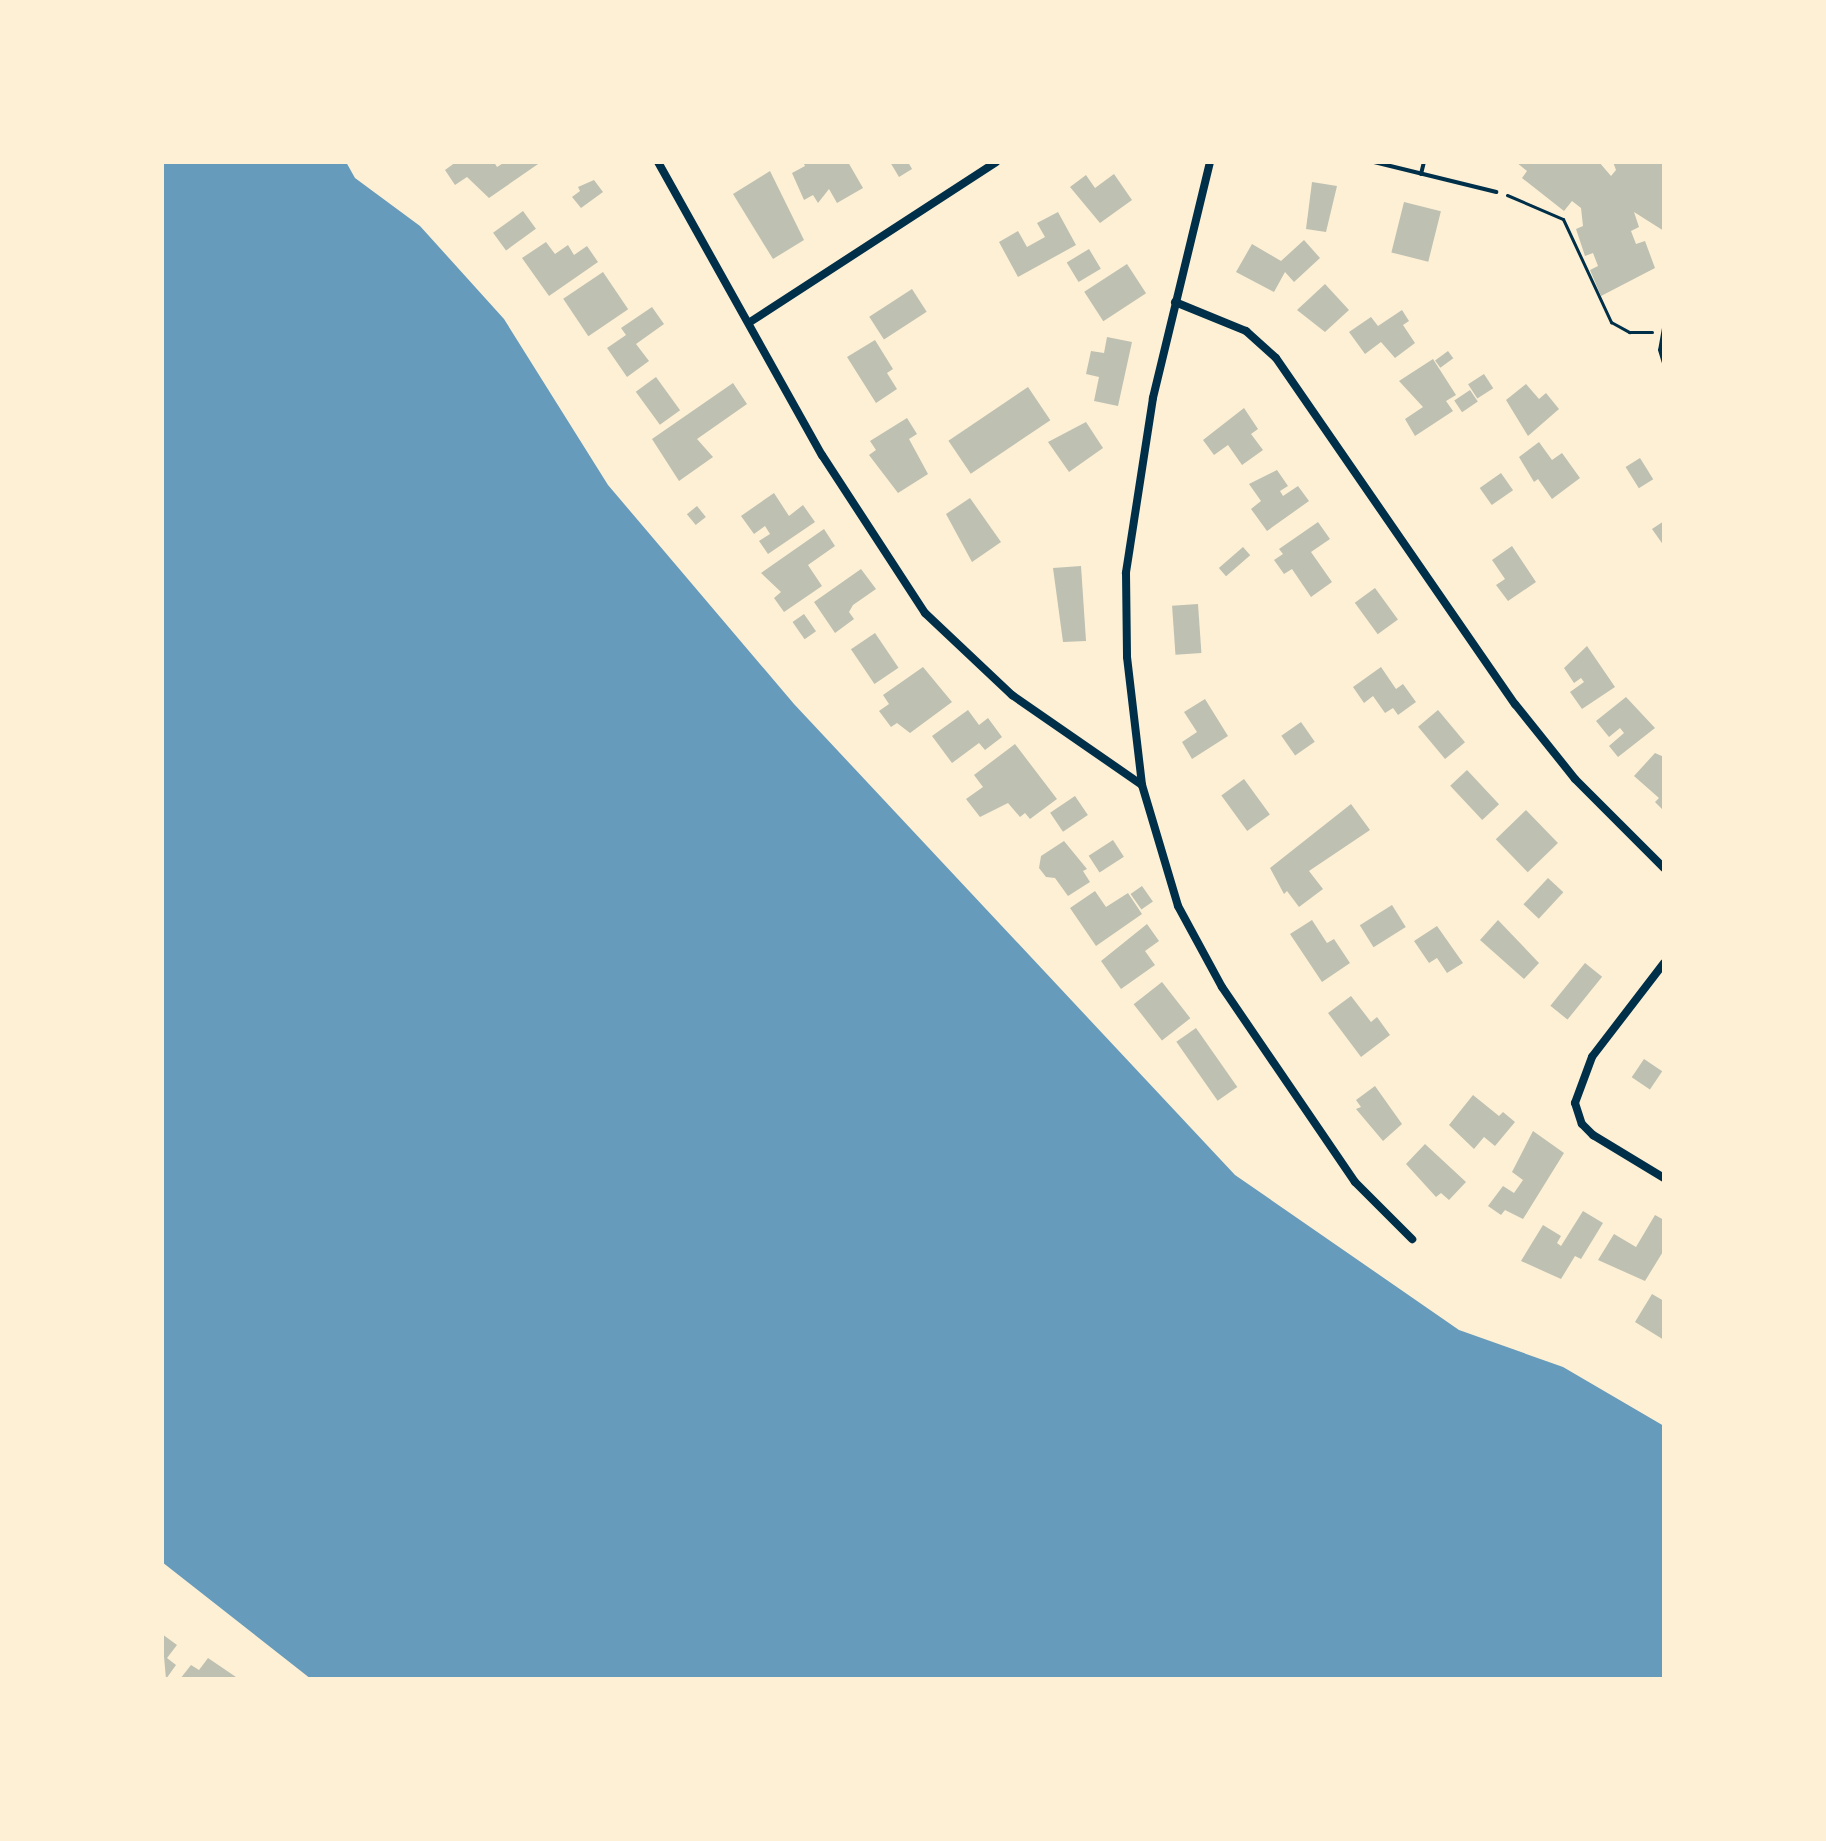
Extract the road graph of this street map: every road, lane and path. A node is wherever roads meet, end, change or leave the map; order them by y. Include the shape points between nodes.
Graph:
1 (658, 162) edge
2 (996, 162) edge
3 (1210, 162) edge
4 (1374, 162) edge
5 (1424, 162) edge
6 (1421, 174) junction
7 (1496, 192) joint
8 (1175, 302) junction
9 (750, 322) junction
10 (1663, 330) edge
11 (1664, 363) edge
12 (1142, 785) junction
13 (1664, 868) edge
14 (1664, 963) edge
15 (1664, 1178) edge
16 (1412, 1239) dead end

1 - 9 street
2 - 9 street
3 - 8 street
4 - 6 lane
5 - 6 lane
6 - 7 lane
7 - 10 path via 1563,219 1611,322 1629,332
8 - 12 street via 1153,398 1126,573 1127,657
8 - 13 street via 1246,331 1276,358 1515,704 1575,779
9 - 12 street via 822,455 925,613 995,681
10 - 11 lane
12 - 16 street via 1178,906 1222,987 1355,1182
14 - 15 street via 1592,1057 1580,1081 1577,1114 1608,1147

